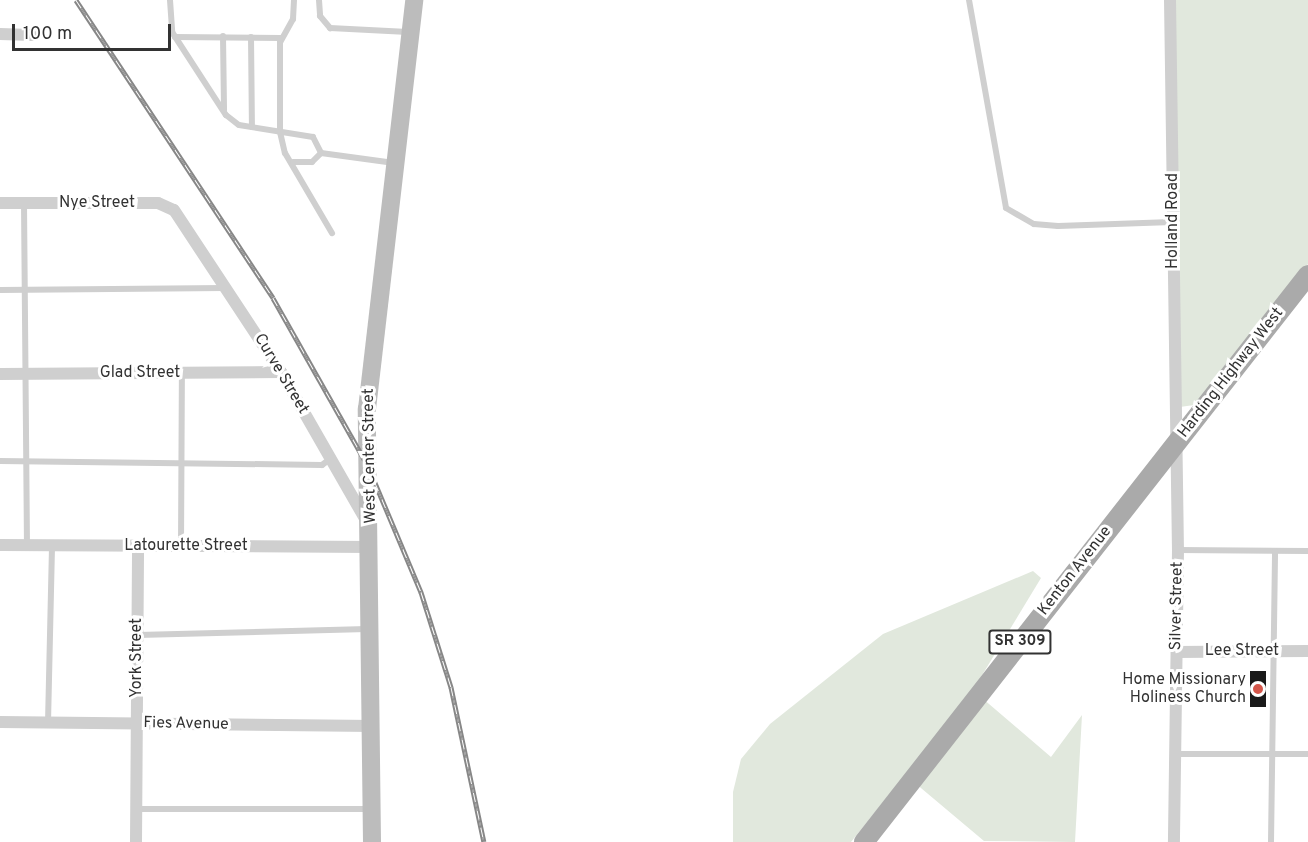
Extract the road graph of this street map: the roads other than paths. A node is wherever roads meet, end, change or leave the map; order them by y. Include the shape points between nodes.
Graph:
1 (170, 0) edge
2 (294, 0) edge
3 (319, 0) edge
4 (414, 0) edge
5 (969, 0) edge
6 (1170, 0) edge
7 (410, 32) junction
8 (0, 34) edge
9 (31, 35) dead end
10 (223, 36) junction
11 (175, 37) junction
12 (251, 37) junction
13 (281, 38) junction
14 (224, 111) junction
15 (252, 127) junction
16 (280, 132) junction
17 (321, 153) junction
18 (293, 162) junction
19 (395, 163) junction
20 (0, 202) edge
21 (24, 202) junction
22 (187, 222) joint
23 (1172, 222) junction
24 (332, 233) dead end
25 (1308, 275) edge
26 (228, 288) junction
27 (0, 290) edge
28 (24, 290) junction
29 (182, 372) junction
30 (281, 372) junction
31 (0, 374) edge
32 (24, 374) junction
33 (1176, 442) junction
34 (330, 459) junction
35 (26, 460) junction
36 (0, 461) edge
37 (182, 461) junction
38 (371, 538) junction
39 (0, 545) edge
40 (27, 545) junction
41 (52, 545) junction
42 (138, 546) junction
43 (181, 546) junction
44 (1178, 550) junction
45 (1275, 551) junction
46 (1308, 551) edge
47 (372, 629) junction
48 (137, 635) junction
49 (1273, 651) junction
50 (1308, 651) edge
51 (1177, 652) junction
52 (0, 723) edge
53 (48, 723) junction
54 (136, 723) junction
55 (373, 726) junction
56 (1175, 754) junction
57 (1272, 754) junction
58 (1308, 754) edge
59 (136, 809) junction
60 (372, 809) junction
61 (136, 842) edge
62 (372, 842) edge
63 (864, 842) edge
64 (1174, 842) edge
65 (1271, 842) edge

1 - 11 lane
2 - 13 lane via 293,19
3 - 7 lane via 320,16 330,28
4 - 7 main road, West Center Street
5 - 23 lane via 1006,208 1035,224 1058,226
6 - 23 street, Holland Road
7 - 19 main road, West Center Street
8 - 9 street
10 - 11 lane
10 - 12 lane
10 - 14 lane
11 - 14 lane
12 - 13 lane
12 - 15 lane
13 - 16 lane
14 - 15 lane via 239,125
15 - 16 lane
16 - 17 lane via 313,136
16 - 18 lane
17 - 18 lane via 312,162
17 - 19 lane
18 - 24 lane
19 - 38 main road, West Center Street via 367,409
20 - 21 street, Nye Street
21 - 22 street, Nye Street via 158,202
21 - 28 lane
22 - 26 street, Curve Street
23 - 33 street, Holland Road
25 - 33 main road, Harding Highway West / SR 309
26 - 28 lane
26 - 30 street, Curve Street
27 - 28 lane
28 - 32 lane
29 - 30 street, Glad Street
29 - 32 street, Glad Street
29 - 37 lane
30 - 34 street, Curve Street
31 - 32 street, Glad Street
32 - 35 lane
33 - 44 street, Silver Street
33 - 63 main road, Kenton Avenue / SR 309
34 - 37 lane via 322,465
34 - 38 street, Curve Street
35 - 36 lane
35 - 37 lane
35 - 40 lane
37 - 43 lane
38 - 43 street, Latourette Street
38 - 47 main road, West Center Street
39 - 40 street, Latourette Street
40 - 41 street, Latourette Street
41 - 42 street, Latourette Street
41 - 53 lane
42 - 43 street, Latourette Street
42 - 48 street, York Street
44 - 45 lane
44 - 51 street, Silver Street
45 - 46 lane
45 - 49 lane
47 - 48 lane
47 - 55 main road, West Center Street
48 - 54 street, York Street
49 - 50 street, Lee Street
49 - 51 street, Lee Street
49 - 57 lane
51 - 56 street, Silver Street
52 - 53 street, Fies Avenue
53 - 54 street, Fies Avenue
54 - 55 street, Fies Avenue
54 - 59 street, York Street
55 - 60 main road, West Center Street
56 - 57 lane
56 - 64 street, Silver Street
57 - 58 lane
57 - 65 lane
59 - 60 lane
59 - 61 street, York Street
60 - 62 main road, West Center Street

